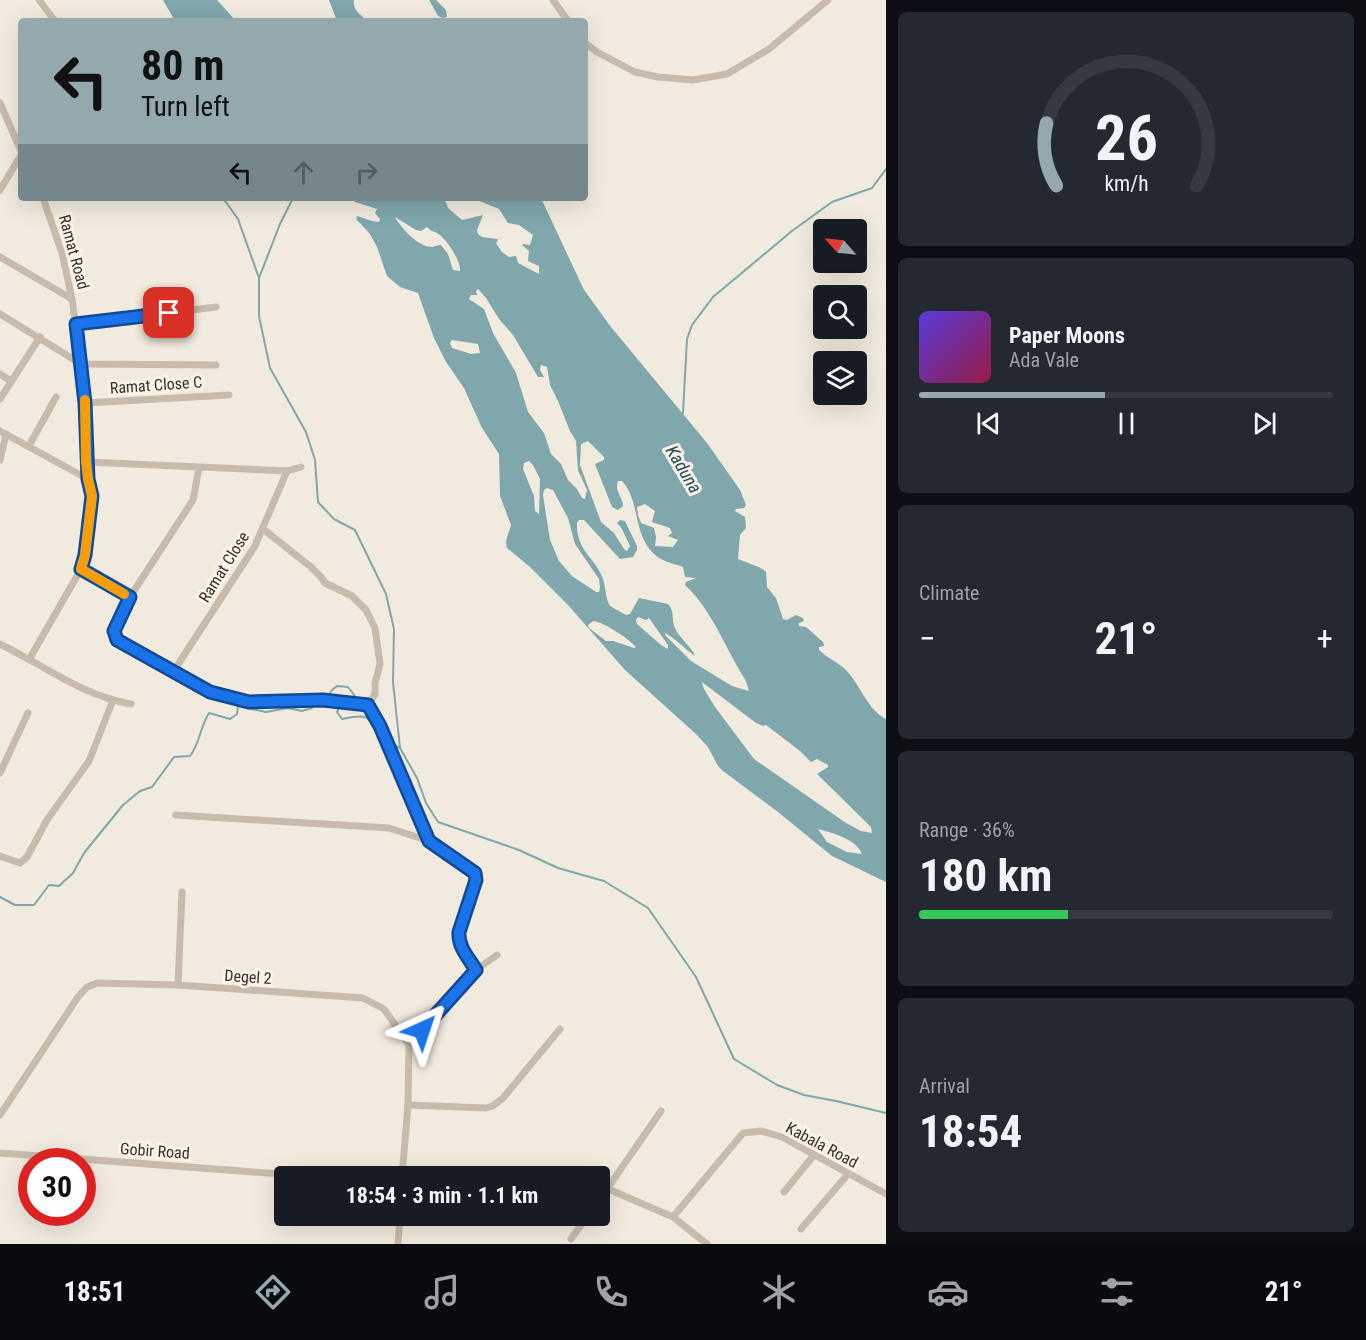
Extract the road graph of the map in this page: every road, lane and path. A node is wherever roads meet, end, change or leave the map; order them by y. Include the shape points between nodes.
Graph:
1 (39, 0) edge
2 (554, 0) edge
3 (828, 0) edge
4 (53, 18) edge
5 (566, 18) edge
6 (588, 45) edge
7 (0, 103) edge
8 (18, 146) edge
9 (18, 158) edge
10 (0, 190) edge
11 (45, 201) edge
12 (0, 257) edge
13 (72, 299) junction
14 (216, 307) dead end
15 (0, 314) edge
16 (76, 324) junction
17 (40, 337) junction
18 (81, 364) junction
19 (216, 365) dead end
20 (0, 374) edge
21 (12, 381) junction
22 (229, 395) dead end
23 (56, 397) dead end
24 (0, 399) edge
25 (85, 403) junction
26 (3, 432) edge
27 (29, 446) junction
28 (0, 460) edge
29 (86, 462) junction
30 (301, 467) dead end
31 (199, 468) junction
32 (287, 471) junction
33 (88, 479) junction
34 (263, 529) junction
35 (81, 569) junction
36 (130, 597) junction
37 (0, 644) edge
38 (30, 658) junction
39 (173, 669) junction
40 (112, 700) junction
41 (131, 704) dead end
42 (368, 705) junction
43 (28, 713) dead end
44 (0, 773) edge
45 (176, 815) dead end
46 (429, 841) junction
47 (0, 856) edge
48 (182, 892) dead end
49 (497, 955) dead end
50 (476, 970) junction
51 (178, 985) junction
52 (560, 1029) dead end
53 (409, 1044) junction
54 (408, 1105) junction
55 (661, 1111) dead end
56 (0, 1115) edge
57 (0, 1154) edge
58 (814, 1155) junction
59 (403, 1166) edge
60 (274, 1174) edge
61 (848, 1174) junction
62 (610, 1186) edge
63 (610, 1190) edge
64 (784, 1192) dead end
65 (886, 1194) edge
66 (674, 1217) junction
67 (399, 1226) edge
68 (580, 1226) edge
69 (801, 1229) dead end
70 (571, 1239) dead end
71 (398, 1244) edge
72 (707, 1244) edge

1 - 4 street
2 - 5 street
3 - 6 street via 769,49 727,74 693,80 658,78 634,72
7 - 8 street
9 - 10 street
11 - 13 street, Ramat Road
12 - 13 street
13 - 16 street, Ramat Road
14 - 16 street
15 - 17 street
16 - 18 street, Ramat Road
17 - 18 street
17 - 21 street
18 - 19 street
18 - 25 street, Ramat Road
20 - 21 street
21 - 24 street
22 - 25 street, Ramat Close C
23 - 27 street
25 - 29 street, Ramat Road
26 - 27 street
26 - 28 street
27 - 33 street
29 - 31 street
29 - 33 street, Ramat Road
30 - 32 street
31 - 32 street
31 - 36 street via 193,500
32 - 34 street, Ramat Close
33 - 35 street, Ramat Road via 92,496
34 - 39 street, Ramat Close
34 - 42 street via 325,583 352,596 366,610 375,628 380,664 375,694
35 - 36 street
35 - 38 street, Ramat Road
36 - 39 street via 114,636
37 - 38 street
38 - 40 street via 74,684
39 - 42 street via 210,692 249,702 323,700
40 - 41 street
40 - 47 street via 88,761 27,857 20,863
42 - 46 street
43 - 44 street
45 - 46 street via 389,828
46 - 50 street via 475,873 459,945
48 - 51 street
49 - 50 street
50 - 53 street
51 - 53 street, Degel 2 via 363,998 384,1009
51 - 56 street, Degel 2 via 97,983 87,987
52 - 54 street via 493,1106
53 - 54 street
54 - 59 street
55 - 62 street
57 - 60 street, Gobir Road
58 - 61 street, Kabala Road
58 - 64 street
58 - 66 street, Kabala Road via 782,1137 762,1131 743,1133
61 - 65 street, Kabala Road
61 - 69 street
63 - 66 street
66 - 72 street
67 - 71 street
68 - 70 street

